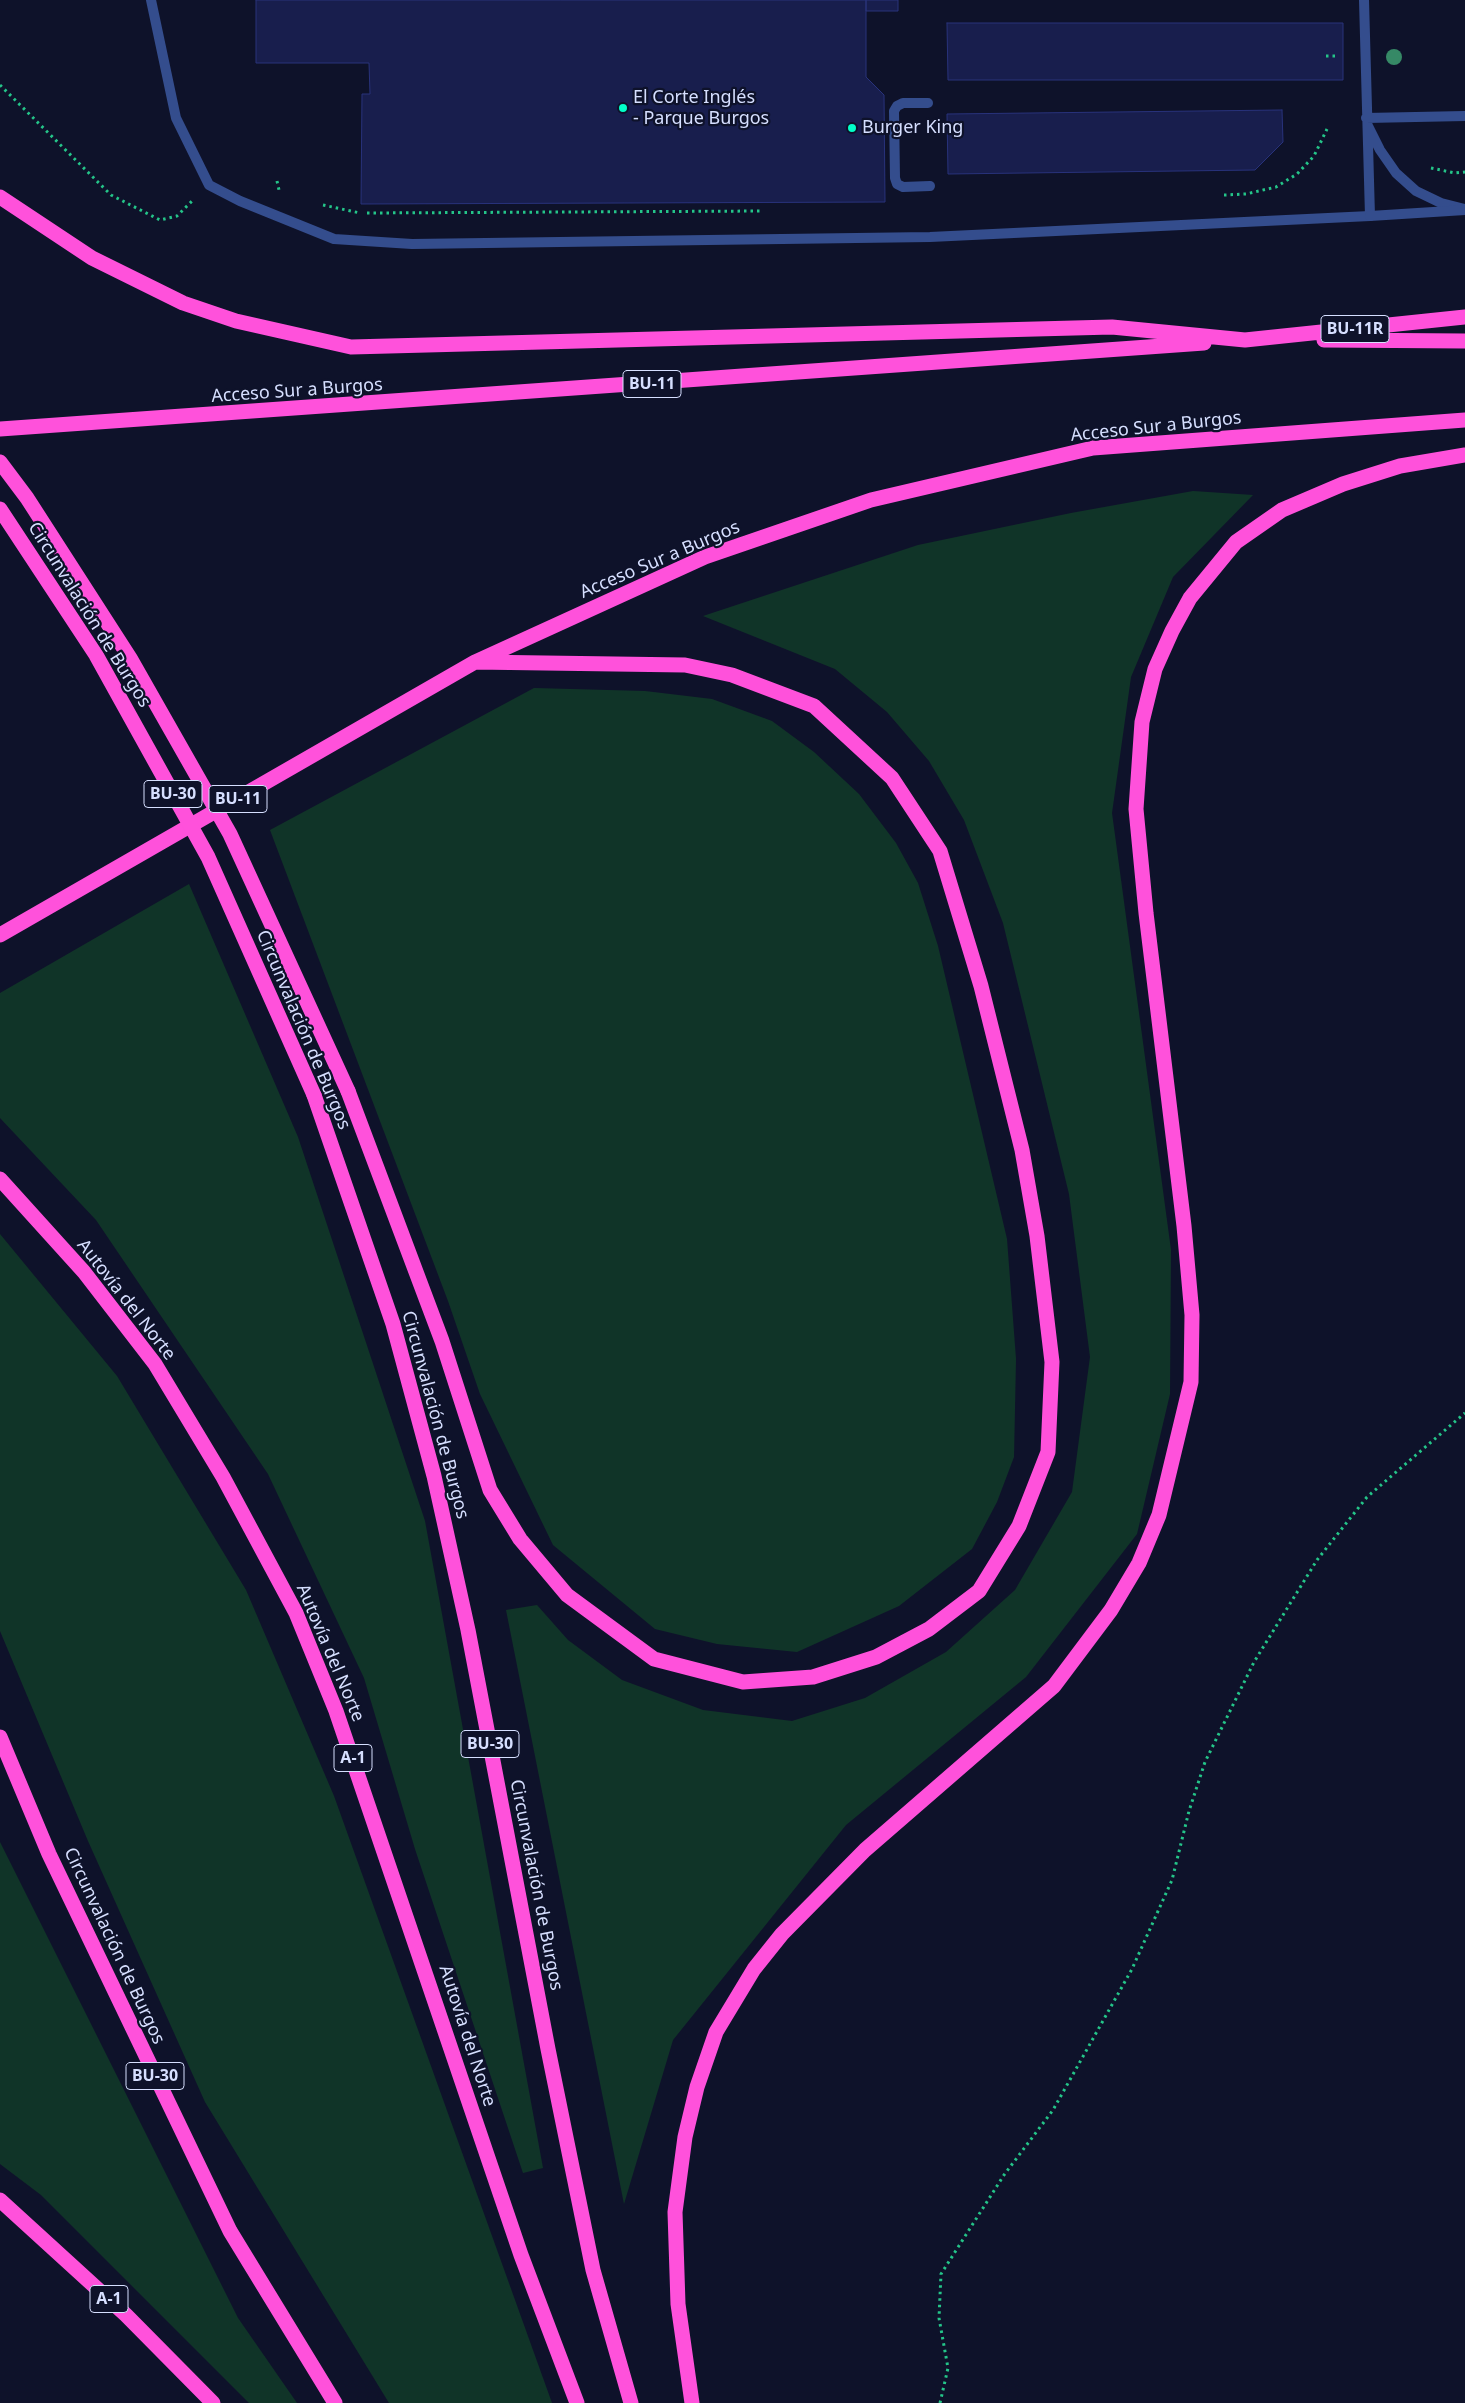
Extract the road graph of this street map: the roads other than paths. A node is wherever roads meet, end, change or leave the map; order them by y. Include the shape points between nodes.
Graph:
1 (151, 0) edge
2 (1364, 0) edge
3 (928, 103) dead end
4 (1465, 116) edge
5 (1366, 121) junction
6 (930, 186) dead end
7 (0, 197) edge
8 (1465, 210) edge
9 (1370, 216) junction
10 (1465, 317) edge
11 (1245, 340) junction
12 (1465, 341) edge
13 (1465, 420) edge
14 (0, 429) edge
15 (1465, 455) edge
16 (0, 462) edge
17 (0, 509) edge
18 (475, 662) junction
19 (0, 936) edge
20 (0, 1179) edge
21 (0, 1737) edge
22 (0, 2200) edge
23 (213, 2403) edge
24 (334, 2403) edge
25 (577, 2403) edge
26 (631, 2403) edge
27 (692, 2403) edge

1 - 9 street via 176,118 209,185 240,201 334,238 412,244 930,237
2 - 5 street
3 - 6 street via 903,103 894,111 895,178 903,187
4 - 5 street
5 - 8 street via 1396,173 1416,191 1440,203
5 - 9 street
7 - 11 highway via 92,258 183,303 236,322 351,348 1112,327
8 - 9 street
10 - 11 highway, BU-11R
11 - 12 highway, Acceso Sur a Burgos / BU-11
11 - 14 highway, Acceso Sur a Burgos / BU-11
13 - 18 highway, Acceso Sur a Burgos / BU-11 via 1093,448 871,500 705,557
15 - 27 highway via 1400,466 1343,484 1282,510 1244,536 1190,598 1155,669 1142,722 1136,809 1192,1315 1191,1382 1159,1515 1138,1563 1111,1610 1054,1686 865,1850 782,1934 754,1968 716,2032 697,2087 685,2137 675,2212 678,2304
16 - 18 highway, bridge via 27,498 130,658 230,834 348,1091 442,1341 490,1490 520,1538 567,1595 654,1659 743,1682 812,1677 876,1656 929,1629 979,1591 1019,1526 1048,1452 1052,1362 1037,1236 1022,1150 981,986 940,852 892,778 814,706 732,675 685,665
17 - 26 highway, Circunvalación de Burgos / BU-30, bridge via 96,655 208,857 314,1095 392,1324 434,1476 468,1630 593,2270
18 - 19 highway, Acceso Sur a Burgos / BU-11
20 - 25 highway, Autovía del Norte / A-1 via 84,1272 155,1364 223,1476 296,1613 340,1720 521,2254
21 - 24 highway, Circunvalación de Burgos / BU-30 via 49,1854 230,2231
22 - 23 highway, A-1 via 126,2314

